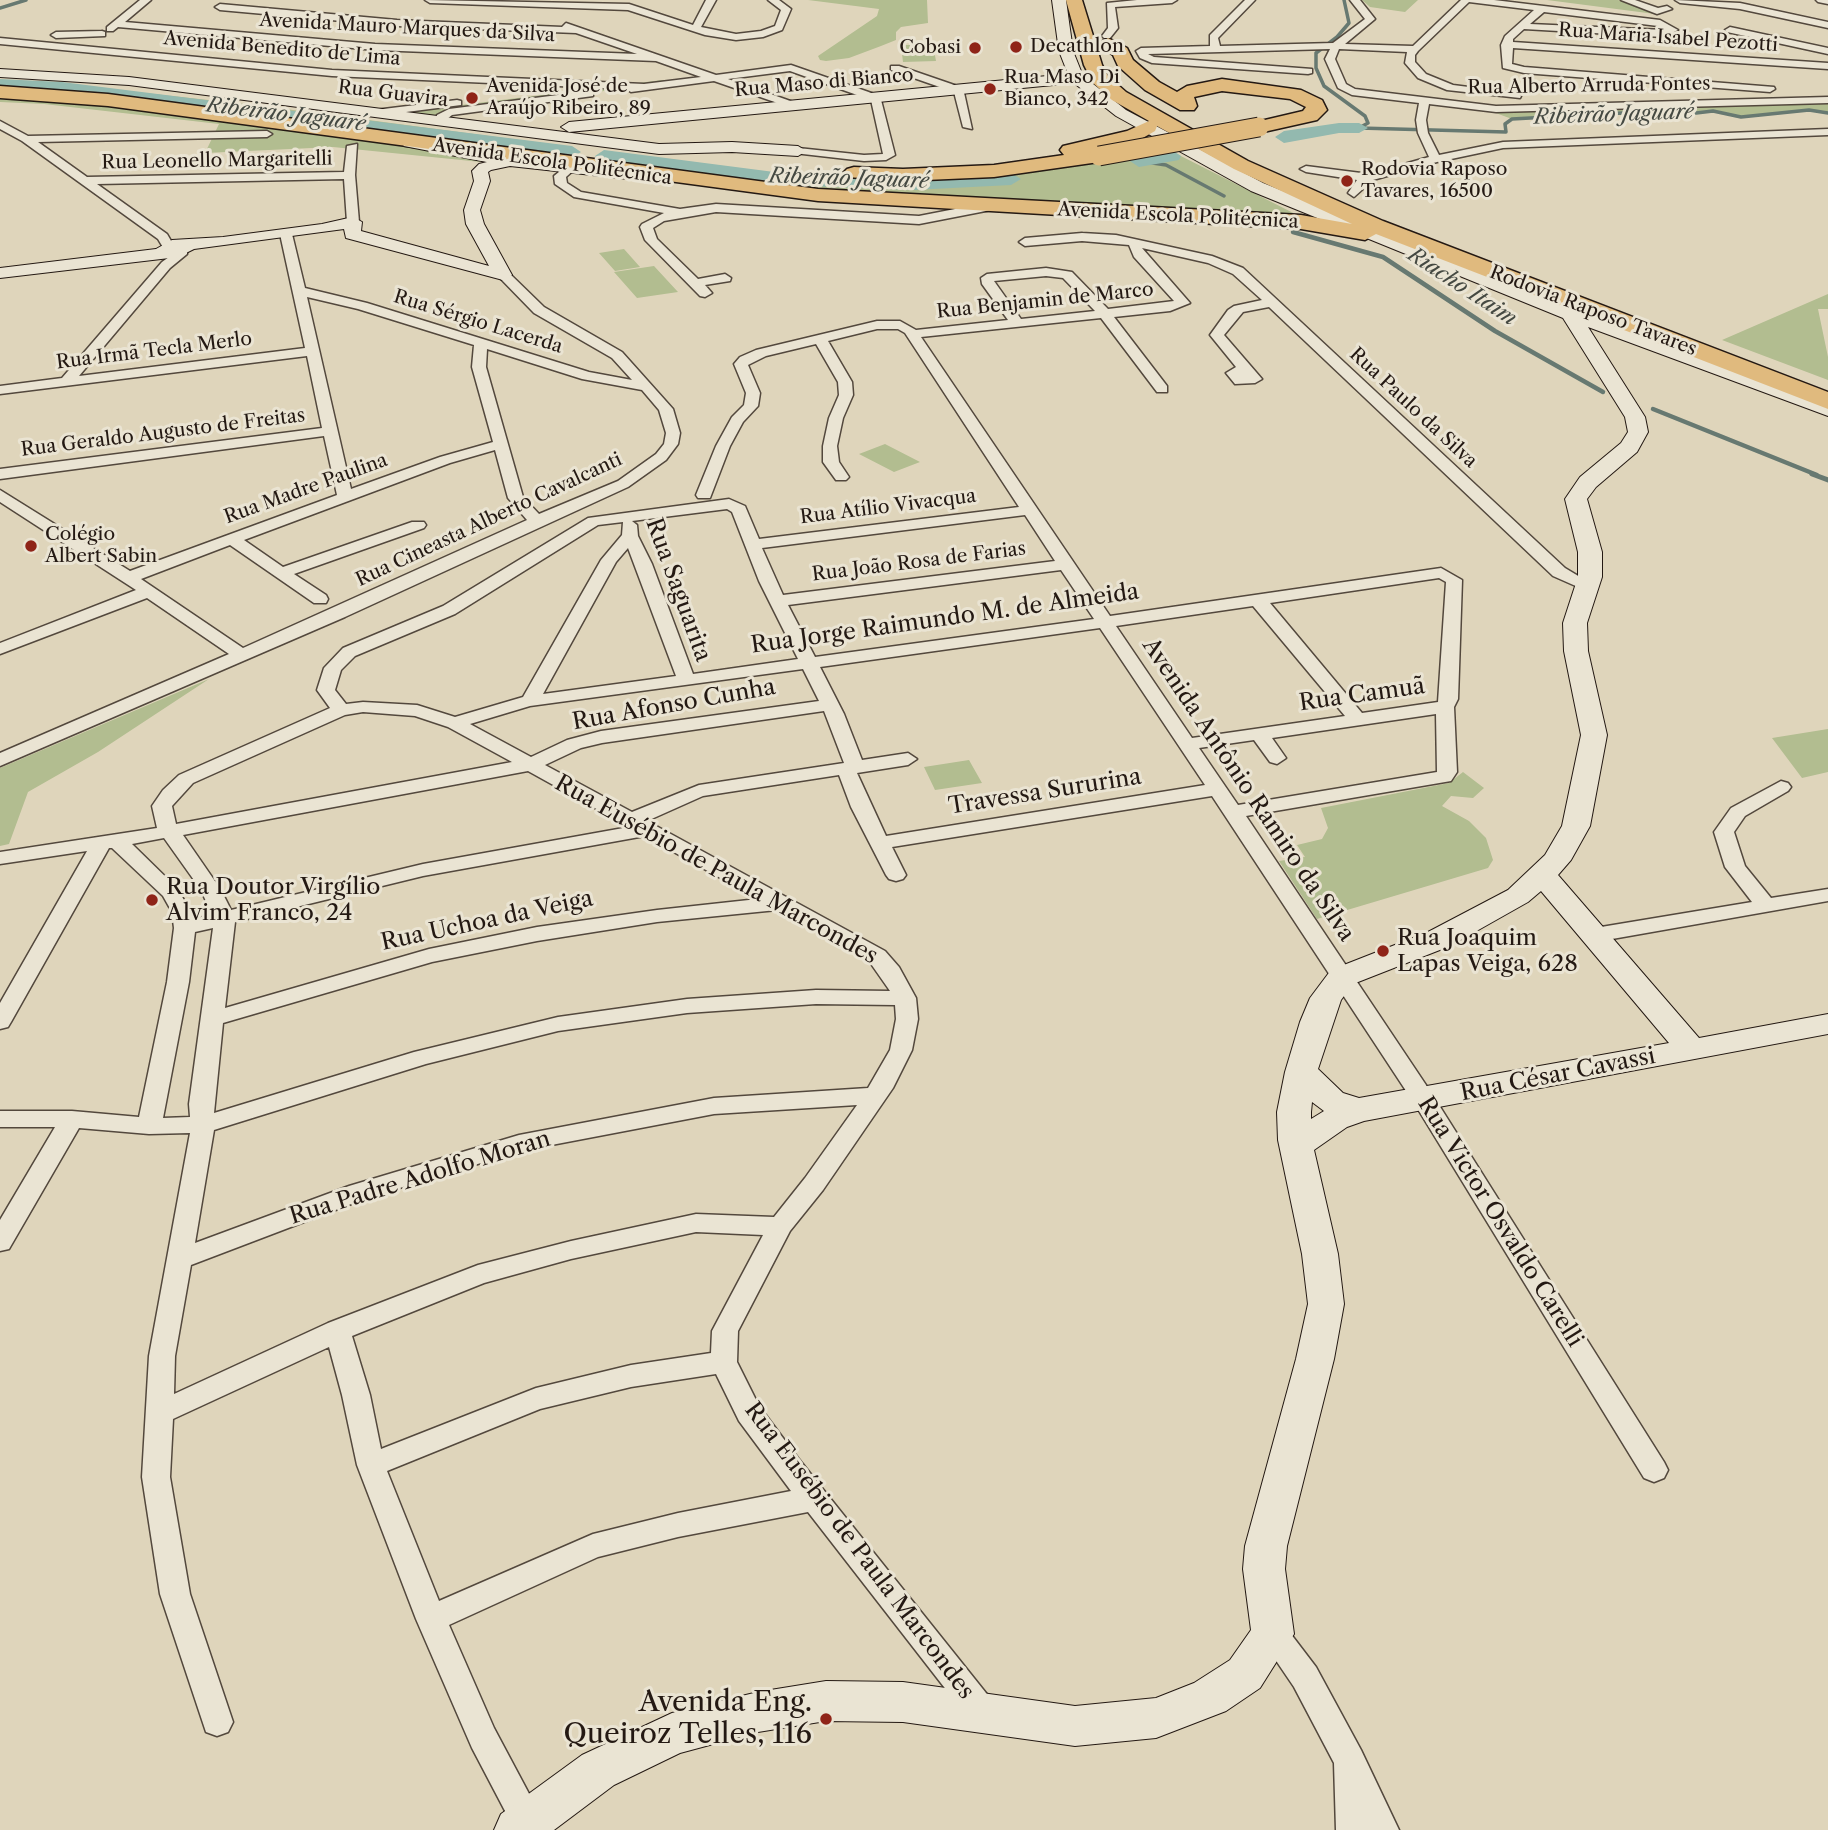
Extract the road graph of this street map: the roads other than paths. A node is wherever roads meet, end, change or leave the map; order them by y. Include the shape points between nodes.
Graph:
1 (146, 0) edge
2 (430, 0) edge
3 (711, 0) edge
4 (773, 0) edge
5 (1059, 0) edge
6 (1074, 0) edge
7 (1093, 0) edge
8 (1172, 0) edge
9 (1250, 0) edge
10 (1355, 0) edge
11 (1469, 0) edge
12 (1626, 0) edge
13 (1680, 0) edge
14 (1821, 0) edge
15 (1828, 2) edge
16 (631, 3) edge
17 (1741, 3) edge
18 (224, 4) edge
19 (502, 4) junction
20 (1541, 9) junction
21 (211, 15) dead end
22 (201, 23) dead end
23 (116, 24) junction
24 (1828, 25) edge
25 (1522, 26) junction
26 (695, 29) junction
27 (577, 30) junction
28 (192, 31) junction
29 (102, 33) junction
30 (0, 39) edge
31 (1107, 39) junction
32 (1724, 44) junction
33 (1506, 45) junction
34 (1332, 46) junction
35 (1304, 47) junction
36 (79, 49) junction
37 (1216, 49) junction
38 (1415, 49) junction
39 (1828, 51) edge
40 (655, 58) junction
41 (1828, 65) edge
42 (895, 68) dead end
43 (703, 74) junction
44 (0, 75) edge
45 (1077, 78) junction
46 (717, 79) junction
47 (607, 85) junction
48 (560, 87) junction
49 (643, 87) junction
50 (959, 89) junction
51 (0, 92) edge
52 (1828, 94) edge
53 (876, 98) junction
54 (1828, 100) edge
55 (1424, 102) junction
56 (1183, 104) junction
57 (1624, 105) junction
58 (442, 113) junction
59 (795, 113) junction
60 (0, 124) edge
61 (575, 127) junction
62 (968, 127) dead end
63 (477, 128) junction
64 (1148, 128) junction
65 (1828, 132) edge
66 (535, 133) junction
67 (267, 134) dead end
68 (376, 136) junction
69 (559, 136) junction
70 (1261, 136) junction
71 (26, 139) junction
72 (353, 146) dead end
73 (451, 152) junction
74 (799, 152) joint
75 (587, 155) junction
76 (1284, 157) dead end
77 (1435, 159) junction
78 (511, 161) junction
79 (903, 174) junction
80 (349, 175) junction
81 (85, 181) junction
82 (1361, 185) junction
83 (478, 188) junction
84 (901, 210) junction
85 (679, 213) junction
86 (352, 228) junction
87 (1364, 233) junction
88 (286, 234) junction
89 (1026, 242) dead end
90 (1134, 243) junction
91 (173, 251) junction
92 (1515, 270) junction
93 (0, 274) edge
94 (503, 275) junction
95 (725, 278) dead end
96 (299, 291) junction
97 (1270, 300) junction
98 (1223, 302) dead end
99 (1103, 314) junction
100 (1570, 314) junction
101 (1017, 323) junction
102 (1620, 332) junction
103 (913, 334) junction
104 (820, 338) junction
105 (1587, 341) junction
106 (481, 343) junction
107 (313, 351) junction
108 (1244, 368) dead end
109 (66, 382) junction
110 (647, 387) junction
111 (1162, 388) dead end
112 (1828, 389) edge
113 (0, 390) edge
114 (1828, 401) edge
115 (1828, 410) edge
116 (331, 431) junction
117 (501, 444) junction
118 (0, 474) edge
119 (841, 477) dead end
120 (0, 495) edge
121 (345, 495) junction
122 (704, 495) dead end
123 (1030, 510) junction
124 (628, 515) junction
125 (537, 521) junction
126 (418, 525) dead end
127 (630, 536) junction
128 (231, 539) junction
129 (751, 545) junction
130 (1067, 564) junction
131 (282, 573) junction
132 (1445, 573) joint
133 (127, 578) junction
134 (1587, 586) junction
135 (147, 592) junction
136 (320, 599) dead end
137 (1257, 599) junction
138 (777, 601) junction
139 (1107, 622) junction
140 (0, 649) edge
141 (240, 654) junction
142 (809, 662) junction
143 (686, 680) junction
144 (530, 701) junction
145 (830, 705) junction
146 (1445, 708) junction
147 (341, 710) junction
148 (1357, 719) junction
149 (455, 723) junction
150 (1260, 735) junction
151 (1189, 744) junction
152 (1277, 758) dead end
153 (908, 759) dead end
154 (0, 760) edge
155 (530, 765) junction
156 (850, 769) junction
157 (1781, 787) dead end
158 (1217, 789) junction
159 (1233, 812) junction
160 (639, 825) junction
161 (167, 830) junction
162 (110, 842) junction
163 (881, 843) junction
164 (0, 858) edge
165 (896, 875) dead end
166 (1543, 875) junction
167 (1518, 895) junction
168 (1828, 895) edge
169 (1566, 903) junction
170 (779, 904) junction
171 (1766, 906) junction
172 (225, 919) junction
173 (185, 928) junction
174 (1595, 935) junction
175 (1342, 977) junction
176 (905, 998) junction
177 (212, 1019) junction
178 (0, 1022) edge
179 (1828, 1024) edge
180 (1692, 1050) junction
181 (1301, 1072) junction
182 (874, 1097) junction
183 (1424, 1100) junction
184 (1358, 1110) junction
185 (0, 1119) edge
186 (72, 1119) junction
187 (203, 1125) junction
188 (149, 1126) junction
189 (1296, 1146) junction
190 (780, 1226) junction
191 (1, 1240) edge
192 (179, 1259) junction
193 (337, 1331) junction
194 (724, 1362) junction
195 (159, 1413) junction
196 (371, 1465) junction
197 (1654, 1470) dead end
198 (814, 1499) junction
199 (431, 1619) junction
200 (1273, 1633) junction
201 (984, 1714) junction
202 (217, 1722) dead end
203 (1350, 1761) junction
204 (522, 1825) edge
205 (1352, 1830) edge
206 (1383, 1830) edge

1 - 23 street
2 - 19 street
3 - 26 street
4 - 26 street via 786,9 779,27 770,33 726,36
5 - 45 main road via 1066,51
6 - 114 highway, Rodovia Raposo Tavares via 1100,79 1119,96 1241,165 1375,226
7 - 31 highway, Rodovia Raposo Tavares
8 - 31 street via 1110,5 1113,28
9 - 37 street via 1213,37
10 - 34 street via 1370,19
11 - 20 street
11 - 38 street
12 - 13 street via 1664,11
13 - 17 street
14 - 15 street
16 - 19 street
16 - 26 street
17 - 24 street
17 - 32 street
18 - 21 street
18 - 27 street via 397,23
19 - 27 street
20 - 25 street
20 - 25 street via 1660,23 1674,30 1663,34
22 - 28 street
23 - 28 street, Avenida Mauro Marques da Silva
23 - 29 street
25 - 33 street
27 - 40 street
28 - 40 street, Avenida Mauro Marques da Silva via 375,47
29 - 30 street
29 - 36 street
30 - 36 street, Avenida Benedito de Lima
31 - 56 highway via 1152,86
31 - 92 highway, Rodovia Raposo Tavares via 1120,82 1146,100 1360,210
32 - 33 street, Rua Maria Isabel Pezotti
32 - 39 street
32 - 41 street, Rua Maria Isabel Pezotti
33 - 52 street via 1505,62 1515,68
34 - 35 street
34 - 38 street
34 - 55 street, Rua Alberto Arruda Fontes via 1329,59 1342,86 1352,92
35 - 37 street
35 - 37 street via 1311,76 1161,61 1146,58 1140,48
36 - 48 street, Avenida Benedito de Lima via 332,73
38 - 57 street via 1410,63 1422,76 1451,88
40 - 43 street
42 - 50 street
43 - 46 street
43 - 47 street
44 - 58 main road, Rua Guavira via 128,81 375,113
44 - 63 highway, Avenida Escola Politécnica
45 - 50 main road, Rua Maso di Bianco
45 - 64 main road
46 - 49 street
46 - 53 street via 791,68
46 - 59 street
47 - 48 street
47 - 49 street
48 - 58 street
49 - 58 street
50 - 53 main road, Rua Maso di Bianco
50 - 62 street
51 - 68 highway, Avenida Escola Politécnica via 108,100
53 - 59 main road, Rua Maso di Bianco
53 - 74 street, Rua Guavira via 889,155 879,159
54 - 57 street, Rua Alberto Arruda Fontes
55 - 57 street, Rua Alberto Arruda Fontes via 1496,109
55 - 77 street via 1423,133
56 - 70 highway
56 - 70 highway, Avenida Escola Politécnica via 1185,94 1222,85 1294,94 1315,104 1317,110 1310,116
58 - 63 main road, Rua Guavira
59 - 61 main road, Rua Maso di Bianco
60 - 71 street
61 - 66 main road, Rua Maso di Bianco
61 - 69 main road, Rua Maso di Bianco
63 - 66 main road, Rua Guavira
63 - 75 highway, Avenida Escola Politécnica
64 - 79 highway via 1028,160
64 - 87 main road via 1277,197
65 - 77 street via 1503,145
66 - 69 main road, Rua Guavira
67 - 71 street
68 - 73 main road, Avenida Escola Politécnica
68 - 75 highway, Avenida Escola Politécnica
69 - 75 main road, Rua Guavira
70 - 79 highway, Avenida Escola Politécnica, bridge via 993,171
71 - 81 street
72 - 80 street
73 - 78 main road, Avenida Escola Politécnica
73 - 83 main road via 463,160
74 - 75 main road, Rua Guavira via 710,146
75 - 78 main road, Avenida Escola Politécnica via 545,166
75 - 79 highway, Avenida Escola Politécnica
75 - 84 highway, Avenida Escola Politécnica
75 - 85 street via 560,176 567,191
76 - 82 highway via 1306,169
77 - 82 street
78 - 83 main road via 480,171
80 - 81 street, Rua Leonello Margaritelli
80 - 86 street
81 - 91 street via 163,237
82 - 92 highway
83 - 94 main road, Rua Cineasta Alberto Cavalcanti via 472,216
84 - 85 street via 739,208
84 - 87 highway, Avenida Escola Politécnica via 990,206 1301,222
85 - 95 street via 651,223 645,232 700,288
86 - 88 main road
86 - 94 main road
87 - 100 main road
88 - 91 main road
88 - 96 street
89 - 90 street, Rua Paulo da Silva via 1094,237
90 - 97 street, Rua Paulo da Silva via 1212,260 1238,271
90 - 99 street, Rua Benjamin de Marco via 1138,254 1183,302
91 - 93 main road
91 - 109 street
92 - 112 highway, Rodovia Raposo Tavares
94 - 110 street, Rua Cineasta Alberto Cavalcanti via 539,310 617,355
96 - 106 street, Rua Sérgio Lacerda
96 - 107 street
97 - 98 street
97 - 108 street via 1239,309 1217,335
97 - 134 street, Rua Paulo da Silva via 1559,572
99 - 101 street, Rua Benjamin de Marco
99 - 101 street via 1073,279 1063,274 986,278
99 - 111 street
100 - 102 main road
100 - 105 main road
101 - 103 street, Rua Benjamin de Marco
102 - 105 main road via 1603,333
102 - 115 main road
103 - 104 street, Avenida Antônio Ramiro da Silva via 896,324
103 - 123 street, Avenida Antônio Ramiro da Silva
104 - 119 street via 845,382 846,395 830,446 831,462
104 - 122 street via 751,356 741,364 753,399 723,446
105 - 134 main road via 1635,417 1638,432 1629,447 1588,482 1576,499 1590,552
106 - 110 street, Rua Sérgio Lacerda via 587,376
106 - 117 street via 479,367
107 - 109 street, Rua Irmã Tecla Merlo
107 - 116 street
109 - 113 street, Rua Irmã Tecla Merlo
110 - 125 street, Rua Cineasta Alberto Cavalcanti via 666,409 673,433 661,457 623,484
116 - 118 street, Rua Geraldo Augusto de Freitas
116 - 121 street
117 - 121 street, Rua Madre Paulina
117 - 125 street via 516,498
120 - 133 street
121 - 128 street, Rua Madre Paulina
123 - 129 street, Rua Atílio Vivacqua
123 - 130 street, Avenida Antônio Ramiro da Silva
124 - 127 street, Rua Saguarita
124 - 129 street via 729,504 738,509
124 - 147 street via 594,521 449,610 349,652 333,668 326,690
125 - 141 street, Rua Cineasta Alberto Cavalcanti
126 - 131 street
127 - 143 street, Rua Saguarita
127 - 144 street via 609,560
128 - 131 street
128 - 133 street, Rua Madre Paulina
129 - 138 street
130 - 138 street, Rua João Rosa de Farias
130 - 139 street, Avenida Antônio Ramiro da Silva
131 - 136 street
132 - 137 street, Rua Jorge Raimundo M. de Almeida
132 - 146 street, Rua Camuã via 1454,580 1455,592
133 - 135 street
134 - 166 main road via 1574,636 1594,735 1590,764 1576,826
135 - 140 street
135 - 141 street
137 - 139 street, Rua Jorge Raimundo M. de Almeida
137 - 148 street
138 - 142 street
139 - 142 street, Rua Jorge Raimundo M. de Almeida
139 - 151 street, Avenida Antônio Ramiro da Silva
141 - 154 street, Rua Cineasta Alberto Cavalcanti
142 - 143 street, Rua Jorge Raimundo M. de Almeida
142 - 145 street
143 - 144 street, Rua Jorge Raimundo M. de Almeida
144 - 149 street, Rua Jorge Raimundo M. de Almeida
145 - 155 street, Rua Afonso Cunha via 601,737
145 - 156 street
146 - 148 street, Rua Camuã
146 - 159 street via 1444,777
147 - 149 street via 417,711
147 - 161 street via 186,779 162,806
148 - 150 street, Rua Camuã
149 - 155 street
150 - 151 street, Rua Camuã
150 - 152 street
151 - 158 street, Avenida Antônio Ramiro da Silva
153 - 156 street
155 - 160 street, Rua Eusébio de Paula Marcondes
155 - 161 street, Rua Eusébio de Paula Marcondes
156 - 160 street via 699,791
156 - 163 street via 861,807
157 - 171 street via 1738,812 1724,832 1735,867
158 - 159 street, Avenida Antônio Ramiro da Silva
158 - 163 street, Travessa Sururina
159 - 175 street, Avenida Antônio Ramiro da Silva
160 - 170 street, Rua Eusébio de Paula Marcondes
160 - 172 street via 423,870
161 - 162 street, Rua Eusébio de Paula Marcondes
161 - 172 street via 211,890
162 - 164 street, Rua Eusébio de Paula Marcondes
162 - 173 street via 171,893
162 - 178 street
163 - 165 street
166 - 167 main road
166 - 169 main road
167 - 169 main road via 1541,893
167 - 175 main road via 1439,939
168 - 171 street
169 - 174 main road
170 - 176 street, Rua Eusébio de Paula Marcondes via 877,956
170 - 177 street, Rua Uchoa da Veiga via 537,934 429,956
171 - 174 street
172 - 173 street
172 - 177 street
173 - 188 street
174 - 180 main road
175 - 181 main road via 1319,1014
175 - 183 street, Rua Victor Osvaldo Carelli
176 - 182 street via 907,1019 901,1050
176 - 187 street via 817,997 687,1006 558,1024 422,1057
177 - 187 street via 201,1104
179 - 180 main road, Rua César Cavassi
180 - 183 main road, Rua César Cavassi
181 - 184 main road via 1331,1101
181 - 189 main road via 1294,1112
182 - 190 street
182 - 192 street, Rua Padre Adolfo Moran via 714,1106 519,1143 358,1192
183 - 184 main road, Rua César Cavassi
183 - 197 street, Rua Victor Osvaldo Carelli
184 - 189 main road, Rua César Cavassi via 1335,1119
185 - 186 street
186 - 188 street
186 - 191 street
187 - 188 street
187 - 192 street
189 - 200 main road via 1326,1304 1266,1546 1264,1569
190 - 193 street via 696,1223 570,1250 478,1275
190 - 194 street via 725,1331
192 - 195 street via 162,1356
193 - 195 street
193 - 196 street
194 - 196 street via 631,1376 536,1399
194 - 198 street, Rua Eusébio de Paula Marcondes via 749,1413
195 - 202 street via 156,1476 175,1594
196 - 199 street
198 - 199 street via 593,1546
198 - 201 street, Rua Eusébio de Paula Marcondes
199 - 204 street
200 - 201 main road via 1245,1674 1210,1698 1156,1718 1075,1727
200 - 203 street via 1305,1677
201 - 204 main road via 903,1702 826,1701 758,1712 672,1734 598,1770
203 - 205 street
203 - 206 street

